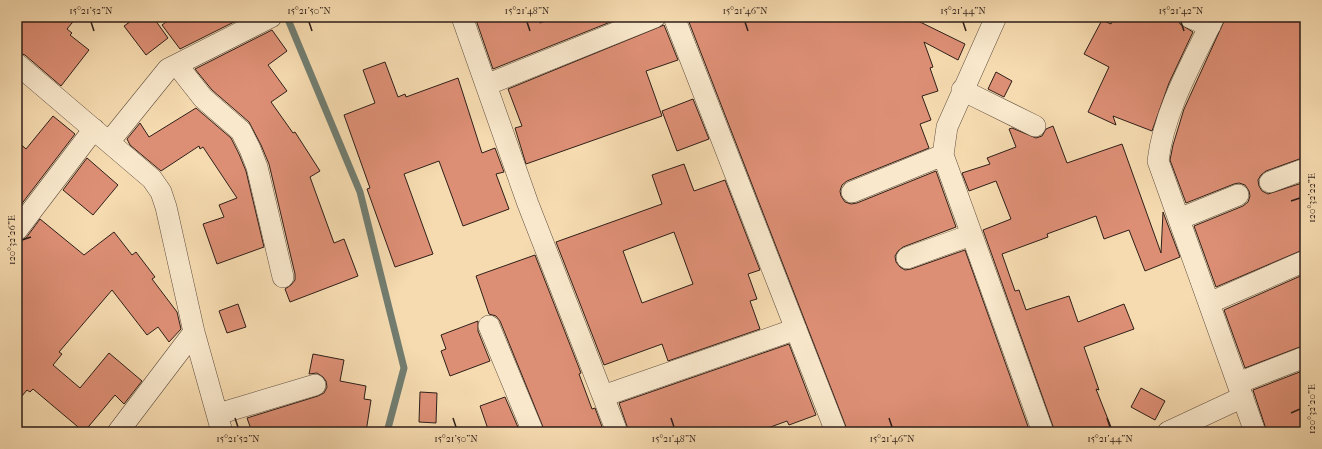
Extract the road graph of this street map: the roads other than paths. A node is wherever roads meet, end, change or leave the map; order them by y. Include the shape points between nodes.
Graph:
1 (462, 17) edge
2 (655, 17) edge
3 (674, 17) edge
4 (996, 17) edge
5 (1189, 17) edge
6 (268, 18) edge
7 (1212, 22) edge
8 (17, 64) edge
9 (177, 65) junction
10 (486, 85) junction
11 (962, 90) junction
12 (1035, 126) dead end
13 (101, 135) junction
14 (943, 155) junction
15 (1305, 169) edge
16 (1270, 182) dead end
17 (852, 192) dead end
18 (1238, 195) dead end
19 (1179, 219) junction
20 (17, 230) edge
21 (971, 235) junction
22 (907, 258) dead end
23 (1305, 261) edge
24 (282, 277) dead end
25 (1209, 302) junction
26 (489, 326) dead end
27 (796, 329) junction
28 (194, 332) junction
29 (1305, 357) edge
30 (315, 385) dead end
31 (1240, 390) junction
32 (603, 396) junction
33 (220, 423) edge
34 (118, 432) edge
35 (533, 432) edge
36 (617, 432) edge
37 (836, 432) edge
38 (1043, 432) edge
39 (1168, 432) edge
40 (1255, 432) edge

1 - 10 street
2 - 10 street
3 - 27 street
4 - 11 street
5 - 7 street
6 - 9 street
7 - 19 street via 1168,116 1160,142 1158,161
8 - 13 street
9 - 13 street via 168,69
9 - 24 street via 203,98 241,131 250,149 257,167
10 - 32 street via 528,204
11 - 12 street
11 - 14 street via 947,127
13 - 20 street
13 - 28 street via 152,178 161,192
14 - 17 street
14 - 21 street
15 - 16 street
18 - 19 street
19 - 25 street
21 - 22 street
21 - 38 street
23 - 25 street
25 - 31 street
26 - 35 street
27 - 32 street
27 - 37 street
28 - 33 street
28 - 34 street
29 - 31 street
30 - 33 street
31 - 39 street
31 - 40 street
32 - 36 street

